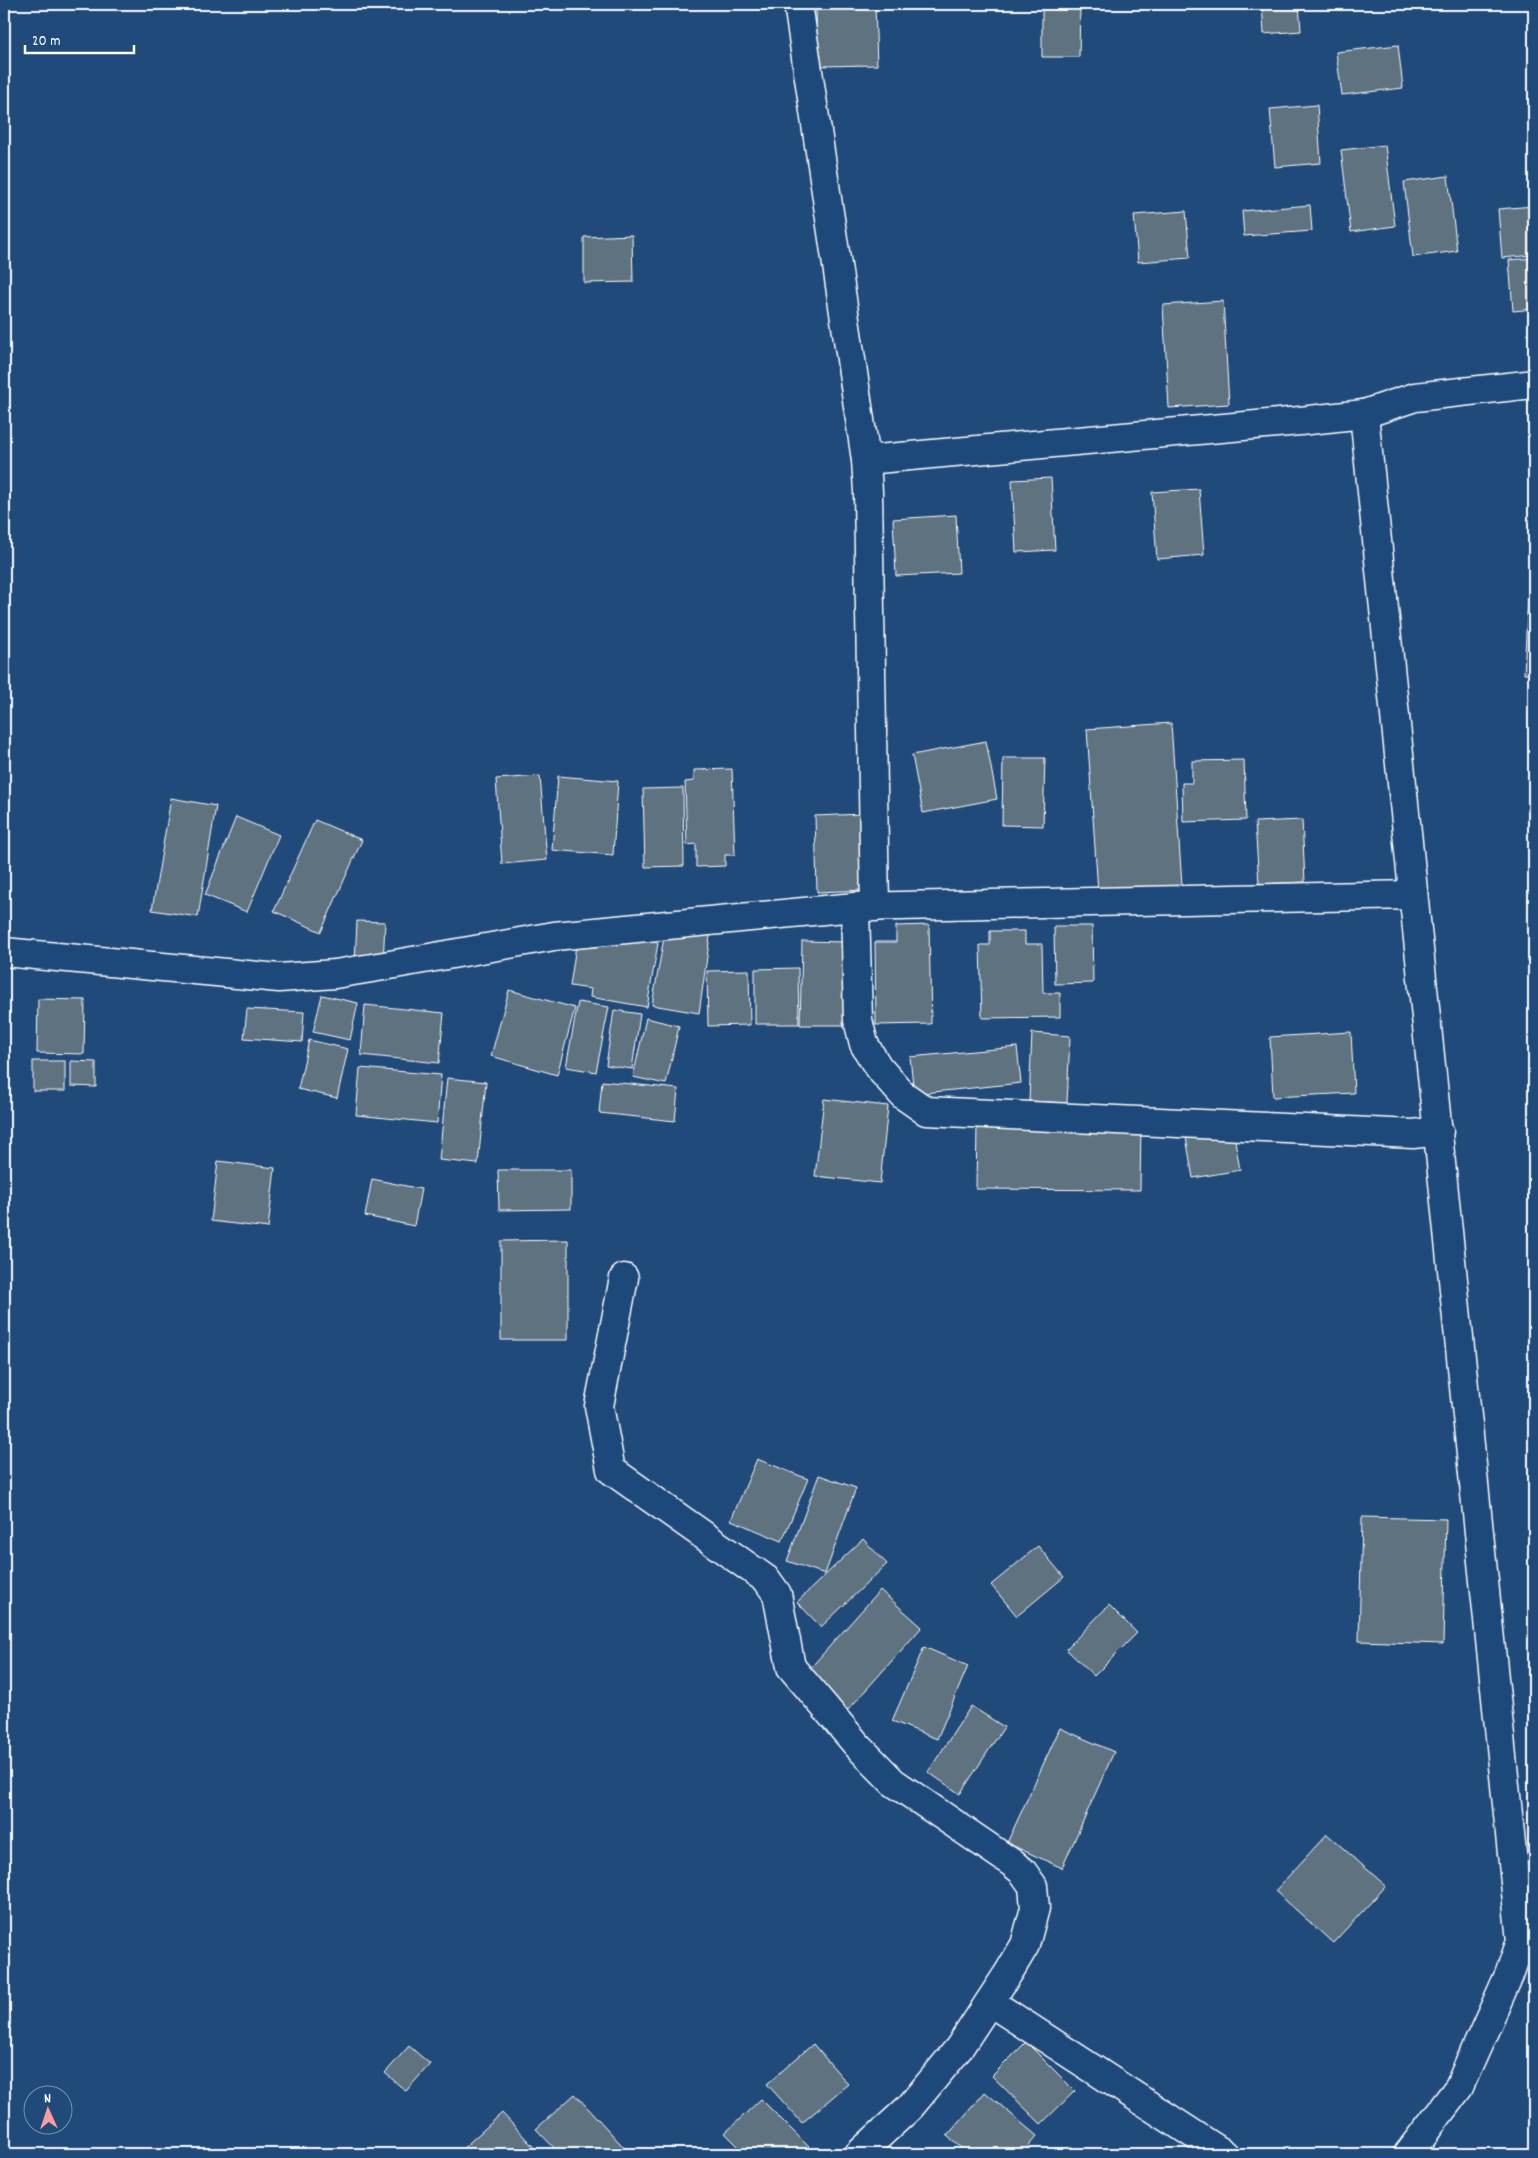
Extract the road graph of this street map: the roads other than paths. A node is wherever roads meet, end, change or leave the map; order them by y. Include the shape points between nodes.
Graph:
1 (798, 4) edge
2 (1534, 384) edge
3 (1364, 414) junction
4 (866, 460) junction
5 (1413, 895) junction
6 (865, 907) junction
7 (4, 952) edge
8 (1439, 1131) junction
9 (624, 1278) dead end
10 (990, 2002) junction
11 (859, 2154) edge
12 (1224, 2154) edge
13 (1408, 2154) edge

1 - 4 street
2 - 3 street via 1415,397
3 - 4 street
3 - 5 street
4 - 6 street
5 - 6 street
5 - 8 street
6 - 7 street via 554,936 335,974 279,978
6 - 8 street via 858,1020 864,1044 878,1067 903,1095 926,1111 1413,1134
8 - 13 street via 1521,1941 1459,2087
9 - 10 street via 599,1406 611,1470 767,1580 777,1594 791,1667 857,1745 894,1782 1023,1872 1033,1886 1035,1908 1025,1945
10 - 11 street via 959,2048 910,2107
10 - 12 street

